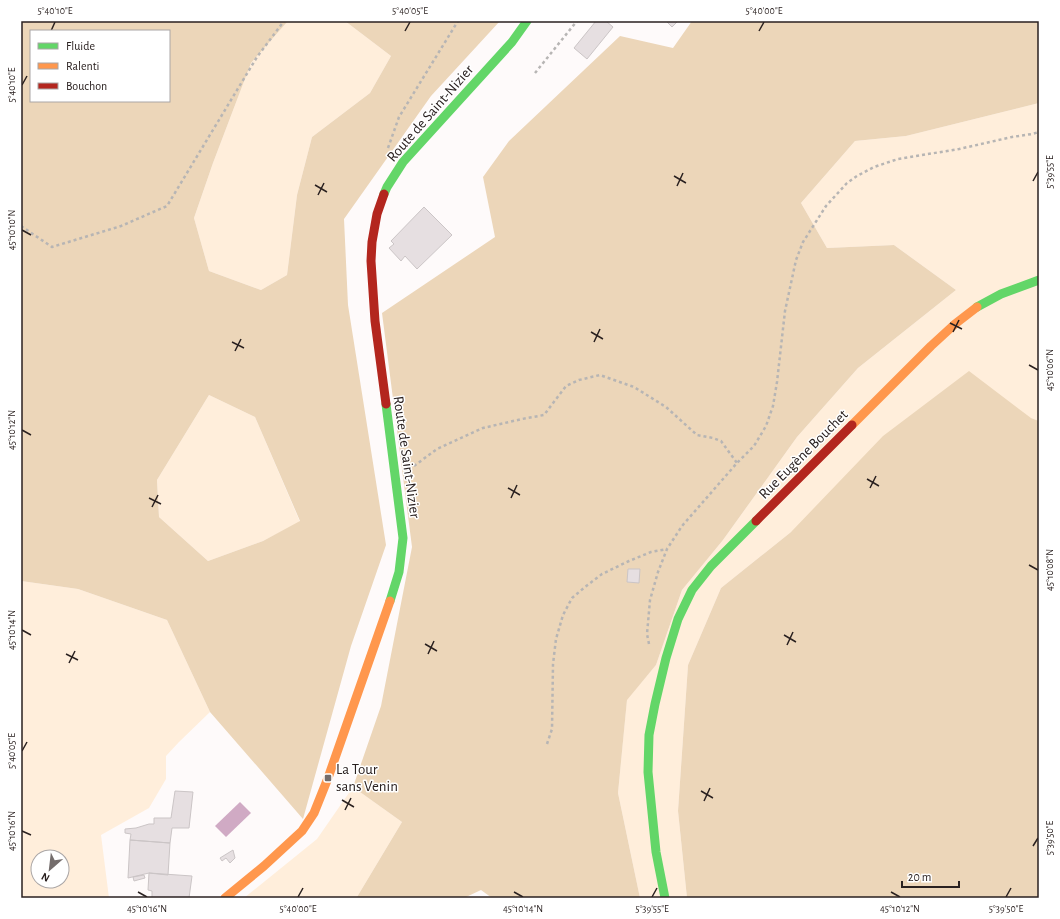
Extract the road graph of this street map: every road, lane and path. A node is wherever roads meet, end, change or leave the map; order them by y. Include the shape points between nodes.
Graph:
1 (284, 21) edge
2 (458, 21) edge
3 (527, 21) edge
4 (578, 21) edge
5 (535, 73) dead end
6 (1039, 132) edge
7 (386, 154) dead end
8 (22, 227) edge
9 (1039, 280) edge
10 (737, 463) junction
11 (396, 479) junction
12 (667, 549) junction
13 (649, 648) dead end
14 (546, 744) dead end
15 (225, 898) edge
16 (665, 898) edge

1 - 8 path via 257,57 167,206 121,226 52,247
2 - 7 path via 398,117
3 - 11 main road, Route de Saint-Nizier via 512,42 403,162 387,187 377,214 371,261 375,321
4 - 5 path
6 - 10 path via 898,159 874,167 847,183 816,221 803,242 796,260 785,311 772,406 766,426 754,446
9 - 16 main road, Rue Eugène Bouchet via 984,304 963,318 931,346 711,566 692,590 678,619 666,658 649,735 648,772 656,852
10 - 11 path via 720,441 697,435 666,407 634,387 600,374 566,386 544,415 483,428 437,449
10 - 12 path via 682,526
11 - 15 main road, Route de Saint-Nizier via 404,538 399,572 314,813 302,831
12 - 13 path via 650,600 647,634
12 - 14 path via 651,552 602,574 572,598 556,639 552,729

